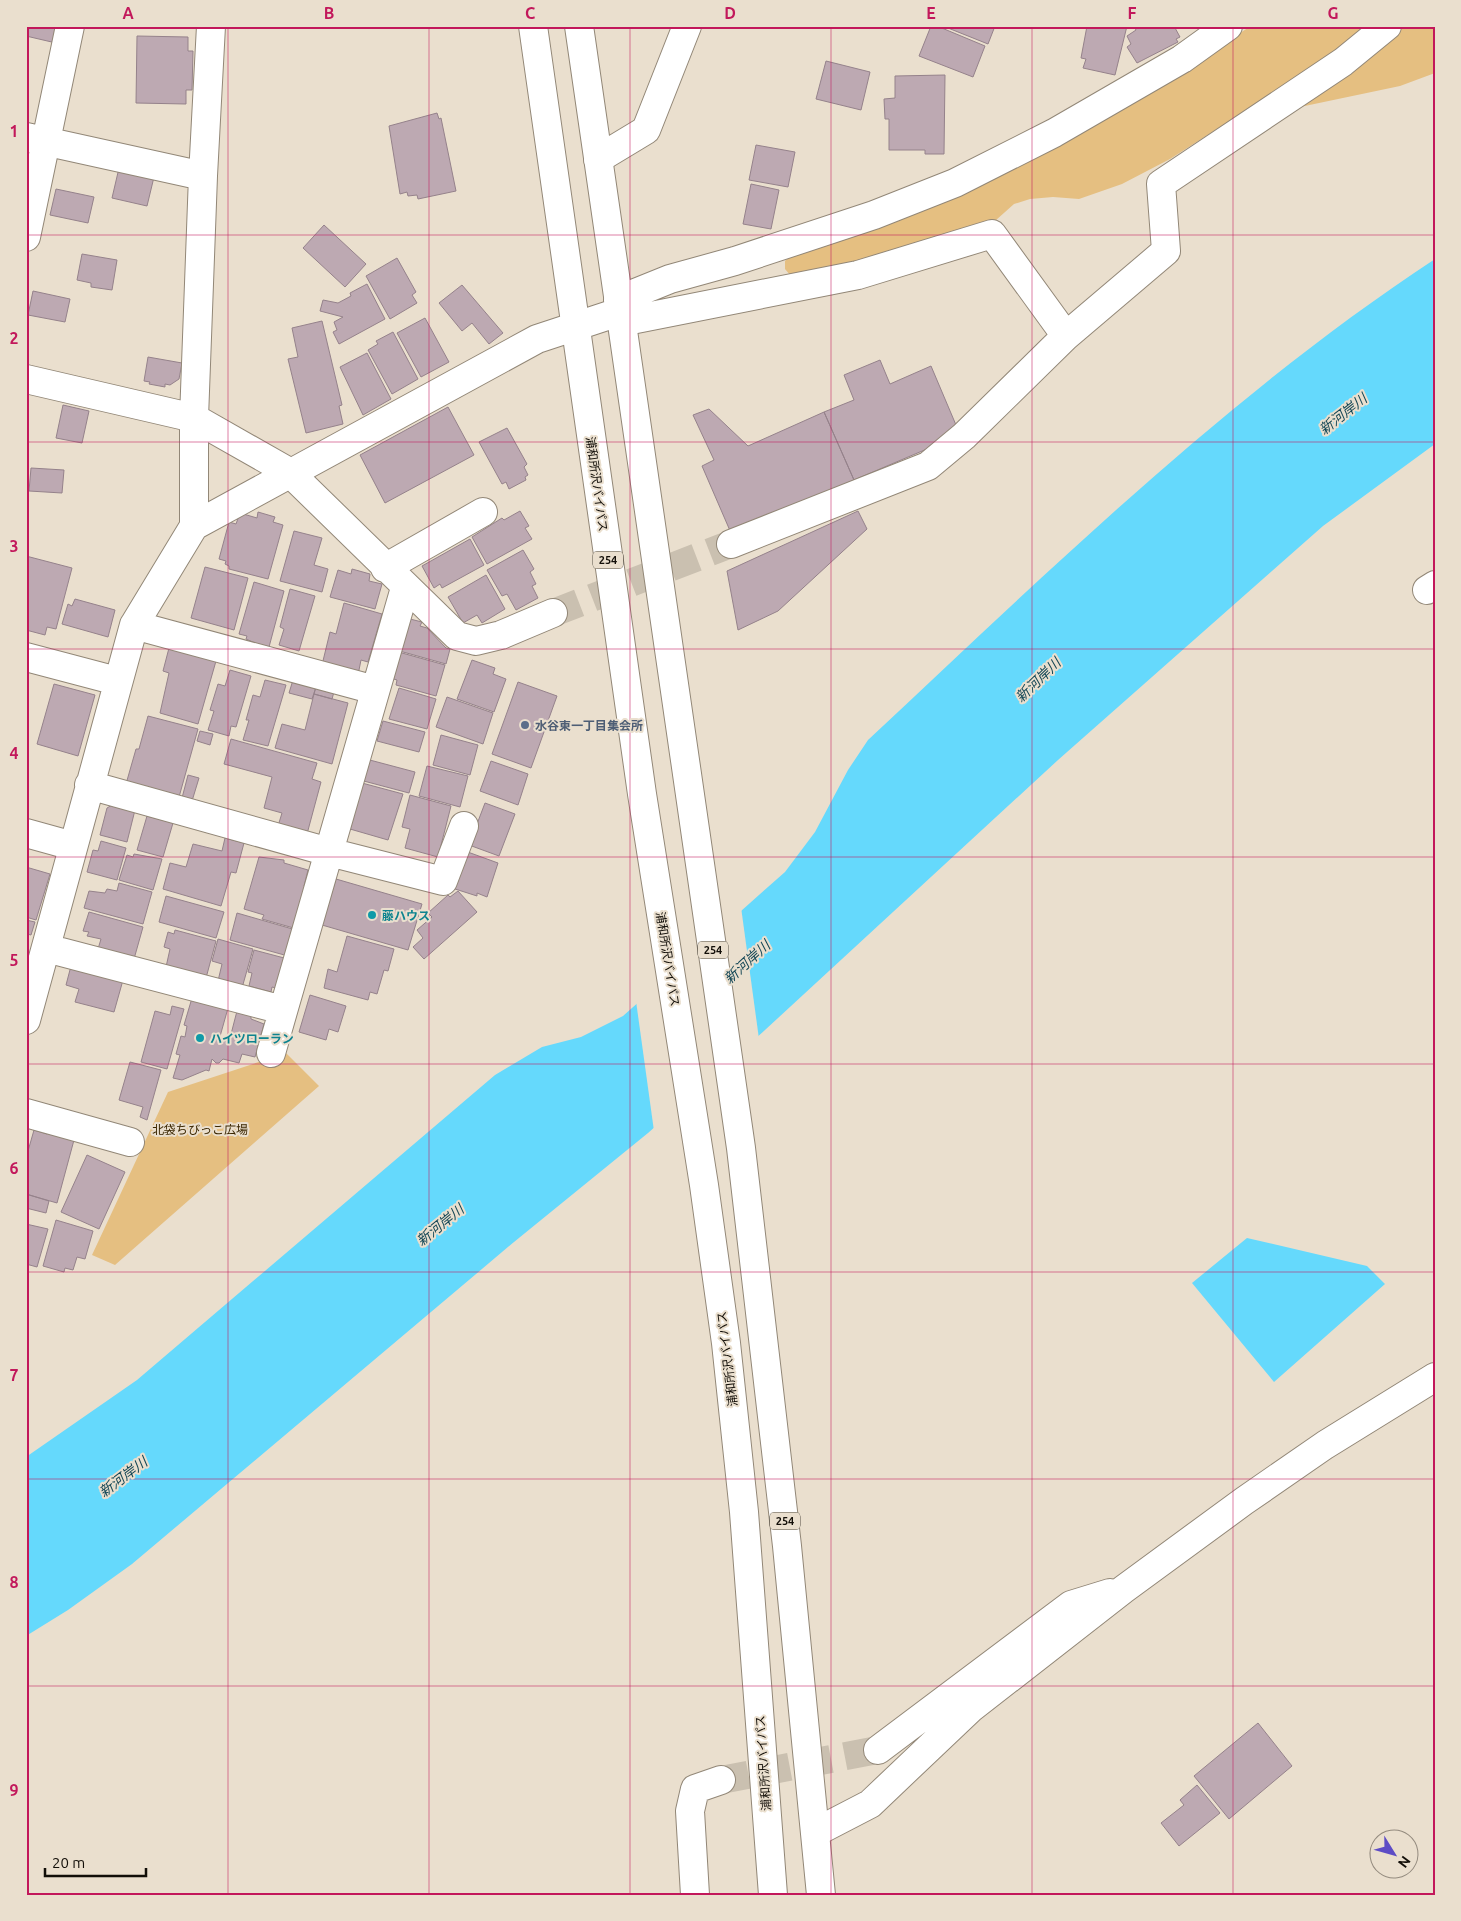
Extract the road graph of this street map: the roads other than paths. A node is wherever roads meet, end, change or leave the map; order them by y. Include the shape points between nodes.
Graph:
1 (70, 26) edge
2 (211, 26) edge
3 (533, 26) edge
4 (579, 26) edge
5 (687, 26) edge
6 (1228, 26) edge
7 (1387, 26) edge
8 (37, 139) edge
9 (598, 159) junction
10 (202, 176) junction
11 (26, 237) edge
12 (619, 311) junction
13 (574, 327) junction
14 (1066, 336) junction
15 (26, 379) edge
16 (194, 418) junction
17 (289, 472) junction
18 (484, 512) dead end
19 (194, 526) junction
20 (731, 544) tunnel mouth
21 (385, 568) junction
22 (405, 588) junction
23 (553, 613) tunnel mouth
24 (134, 625) junction
25 (26, 657) edge
26 (117, 681) junction
27 (376, 690) junction
28 (89, 785) junction
29 (464, 826) dead end
30 (26, 833) edge
31 (73, 846) junction
32 (329, 852) junction
33 (46, 948) junction
34 (28, 1009) edge
35 (283, 1010) junction
36 (271, 1053) dead end
37 (26, 1112) edge
38 (130, 1142) dead end
39 (1435, 1377) edge
40 (1124, 1589) junction
41 (878, 1750) tunnel mouth
42 (721, 1780) tunnel mouth
43 (816, 1832) junction
44 (695, 1895) edge
45 (773, 1895) edge
46 (821, 1895) edge

1 - 8 main road
2 - 10 main road
3 - 13 main road, 浦和所沢バイパス / 254
4 - 9 main road, 254
5 - 9 main road via 646,130
6 - 12 main road via 1182,59 1054,133 955,182 874,215 670,279
7 - 14 main road via 1343,62 1161,184 1166,251
8 - 10 main road
8 - 11 main road
9 - 12 main road, 254
10 - 16 main road
12 - 13 main road
12 - 14 main road via 858,275 992,234
12 - 43 main road, 254 via 741,1148 788,1546
13 - 17 main road via 537,339
13 - 45 main road, 浦和所沢バイパス / 254 via 726,1343 744,1512
14 - 20 main road via 964,436 928,466
15 - 16 main road
16 - 17 main road
16 - 19 main road
17 - 19 main road
17 - 21 main road
18 - 21 main road
19 - 24 main road
21 - 22 main road
22 - 23 main road via 456,636 476,641 501,635
22 - 27 main road
24 - 26 main road
24 - 27 main road
25 - 26 main road
26 - 28 main road
27 - 32 main road
28 - 31 main road
28 - 32 main road
29 - 32 main road via 443,881
30 - 31 main road
31 - 33 main road
32 - 35 main road
33 - 34 main road
33 - 35 main road
35 - 36 main road
37 - 38 main road
39 - 40 main road via 1326,1445
40 - 41 main road via 1071,1605
40 - 43 main road via 970,1709 870,1804
42 - 44 main road via 695,1790 690,1811
43 - 46 main road, 254

